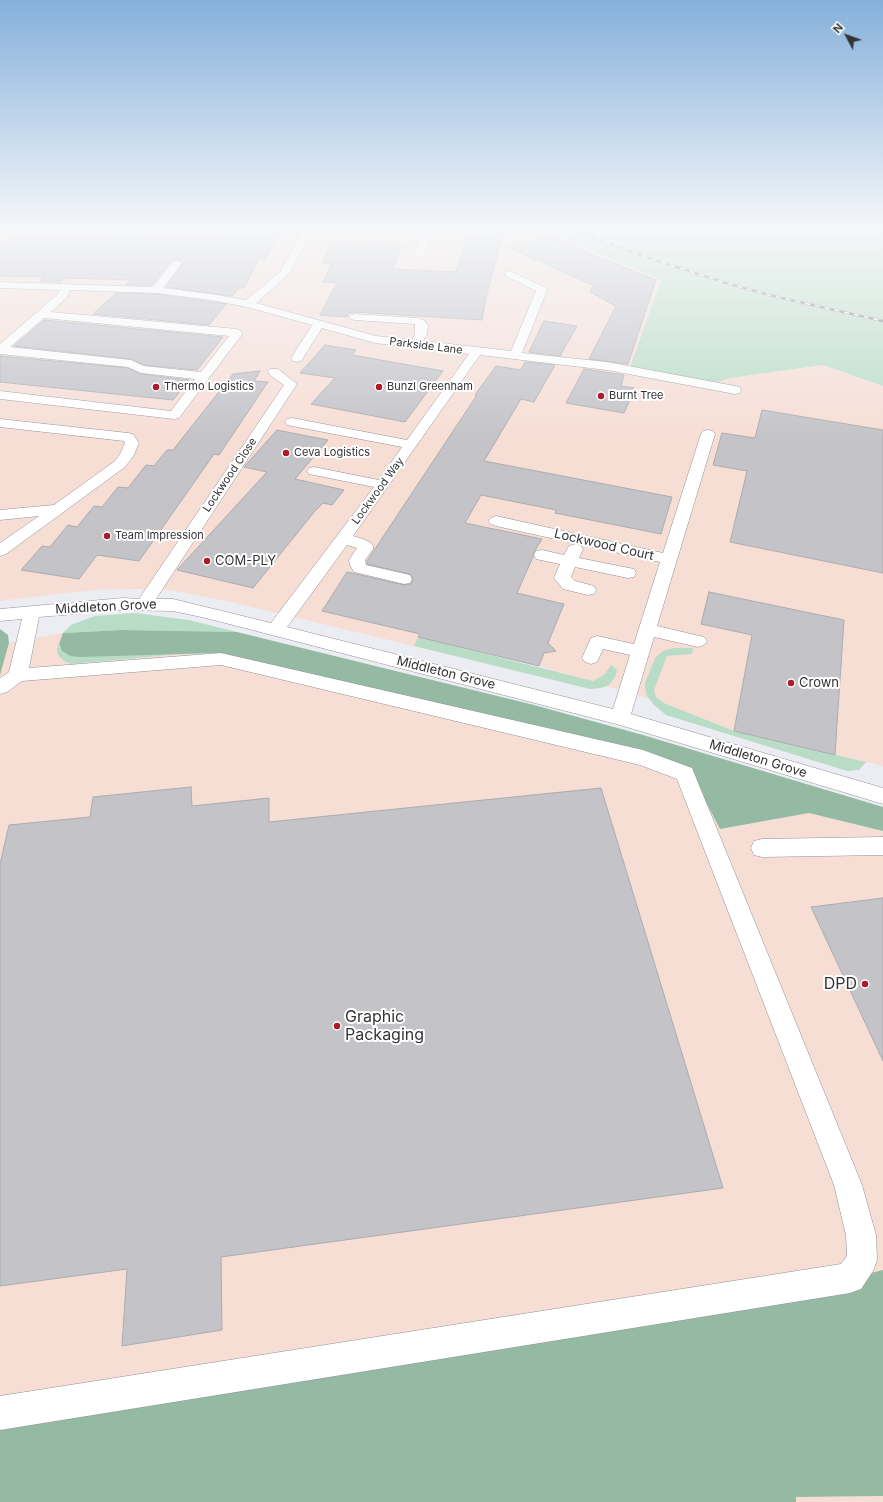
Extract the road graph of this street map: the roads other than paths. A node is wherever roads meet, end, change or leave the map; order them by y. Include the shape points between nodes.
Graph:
1 (60, 298) edge
2 (217, 298) edge
3 (255, 298) edge
4 (539, 298) edge
5 (248, 304) junction
6 (41, 314) junction
7 (355, 317) dead end
8 (318, 325) junction
9 (416, 344) junction
10 (0, 350) edge
11 (476, 352) junction
12 (515, 356) junction
13 (297, 358) dead end
14 (274, 372) dead end
15 (204, 376) junction
16 (735, 390) dead end
17 (0, 395) edge
18 (292, 422) dead end
19 (0, 423) edge
20 (708, 434) dead end
21 (411, 445) junction
22 (314, 471) dead end
23 (383, 485) junction
24 (58, 509) junction
25 (0, 514) edge
26 (496, 521) dead end
27 (343, 539) junction
28 (580, 540) junction
29 (0, 551) edge
30 (542, 554) dead end
31 (668, 559) junction
32 (570, 560) junction
33 (628, 573) dead end
34 (404, 579) dead end
35 (588, 590) dead end
36 (145, 603) junction
37 (32, 612) junction
38 (0, 615) edge
39 (276, 629) junction
40 (647, 630) junction
41 (698, 641) dead end
42 (640, 651) junction
43 (590, 658) dead end
44 (9, 681) edge
45 (620, 718) junction
46 (883, 796) edge
47 (883, 846) edge
48 (762, 848) dead end
49 (0, 1413) edge

1 - 6 street
2 - 5 street, Parkside Lane
3 - 5 street
4 - 12 street
5 - 8 street, Parkside Lane
6 - 10 street
6 - 15 street via 237,333
7 - 9 street via 418,321 422,326
8 - 9 street, Parkside Lane via 375,340
8 - 13 street
9 - 11 street, Parkside Lane
10 - 15 street via 131,364 142,369
11 - 12 street, Parkside Lane
11 - 21 street, Lockwood Way
12 - 16 street, Parkside Lane via 629,370
14 - 36 street, Lockwood Close via 291,384
15 - 17 street via 174,415
18 - 21 street
19 - 24 street via 128,437 132,443 120,464
20 - 31 street
21 - 23 street, Lockwood Way
22 - 23 street
23 - 27 street, Lockwood Way
24 - 25 street
24 - 29 street
26 - 28 street, Lockwood Court
27 - 34 street via 365,546 357,563 360,568
27 - 39 street, Lockwood Way
28 - 31 street, Lockwood Court
28 - 32 street
30 - 32 street
31 - 40 street, Lockwood Court
32 - 33 street
32 - 35 street via 562,576 564,582
36 - 37 street, Middleton Grove via 93,605
36 - 39 street, Middleton Grove via 180,606
37 - 38 street, Middleton Grove
37 - 44 street via 24,643
39 - 45 street, Middleton Grove
40 - 41 street
40 - 42 street, Lockwood Court
42 - 43 street via 597,642
42 - 45 street, Lockwood Court
44 - 49 street via 221,659 643,758 685,774 848,1185 861,1234 862,1260 850,1278
45 - 46 street, Middleton Grove
47 - 48 street

